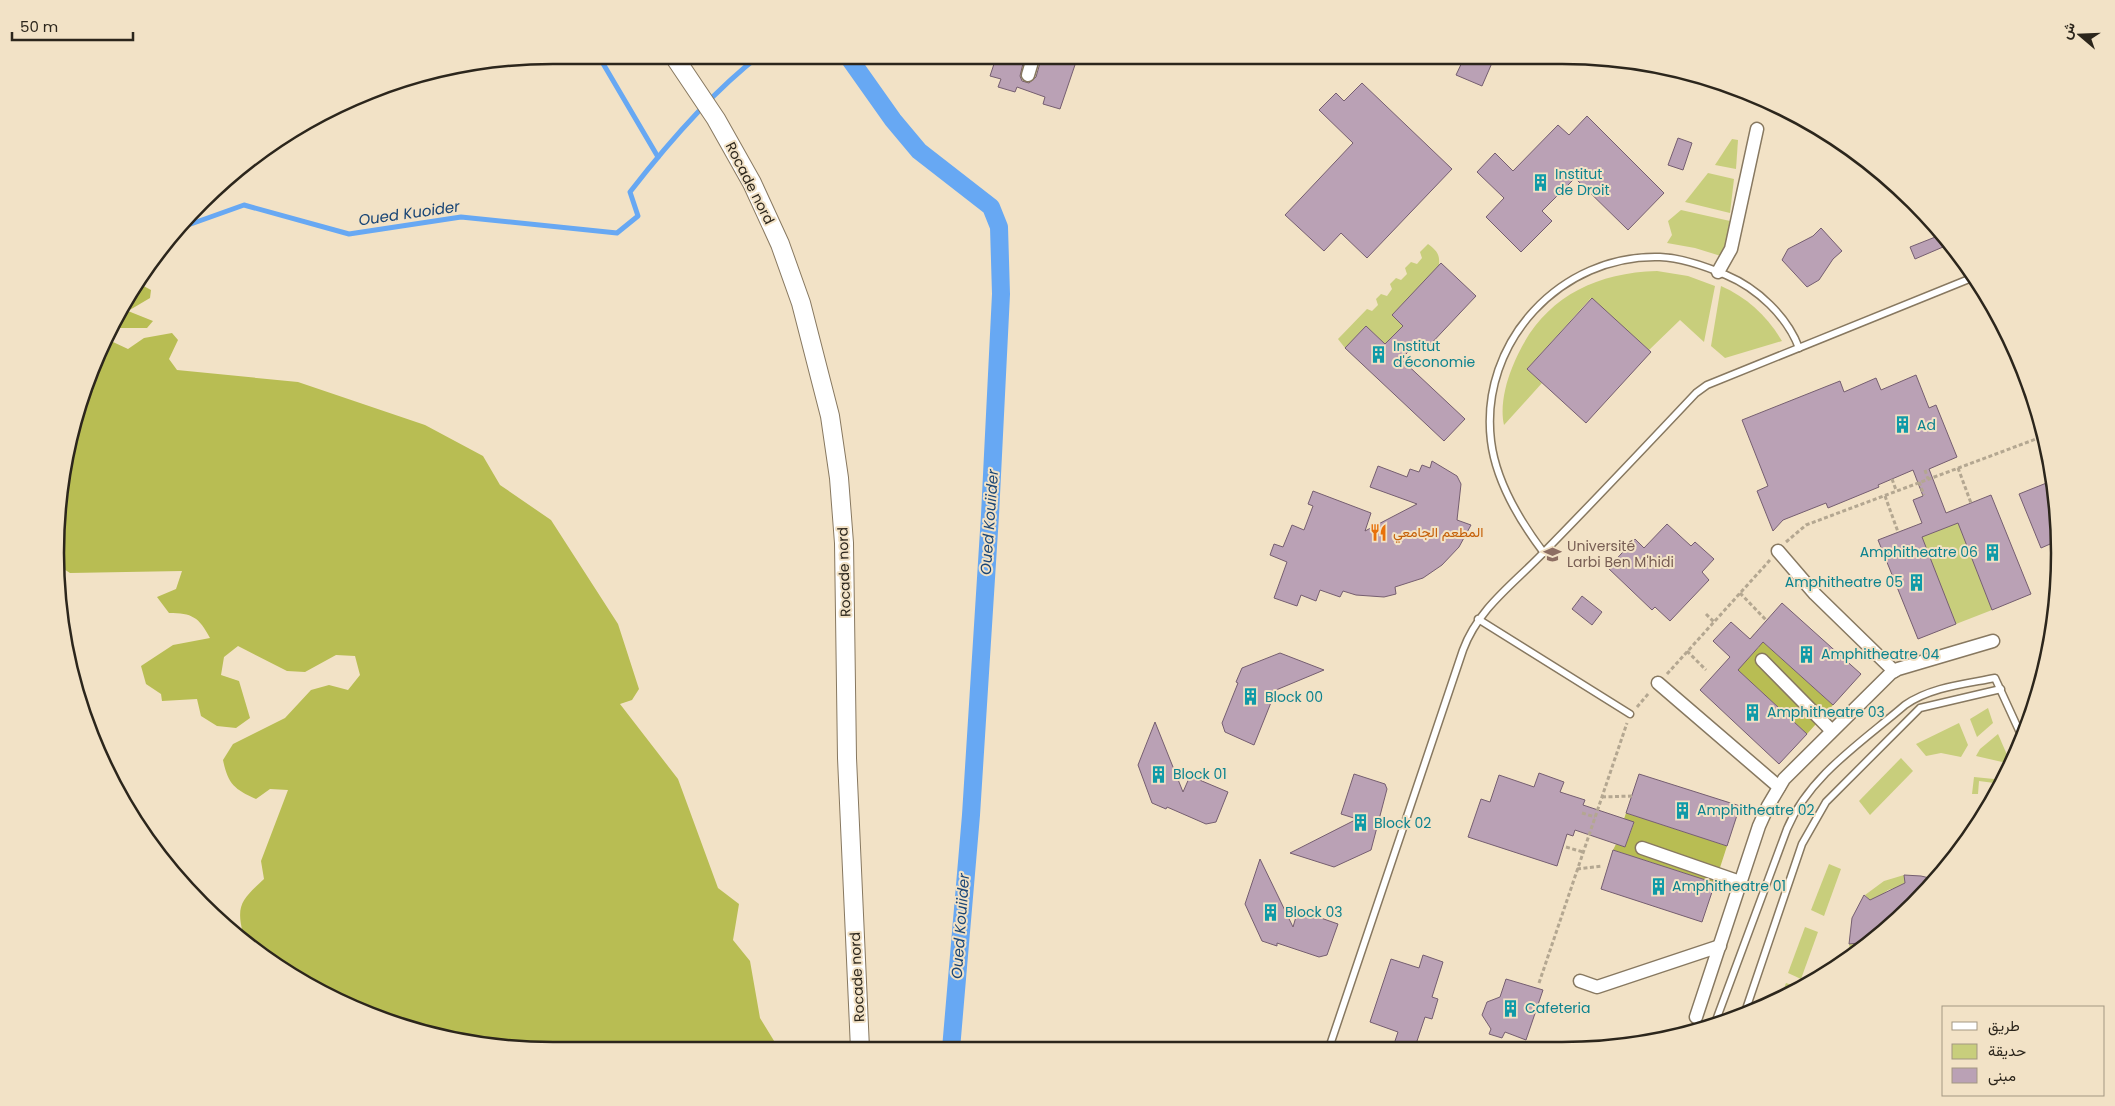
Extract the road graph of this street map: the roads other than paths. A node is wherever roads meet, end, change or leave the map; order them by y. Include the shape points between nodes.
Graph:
1 (678, 64) edge
2 (1031, 64) edge
3 (1028, 75) dead end
4 (1757, 129) dead end
5 (1718, 272) junction
6 (1968, 279) edge
7 (1799, 348) junction
8 (1778, 551) road end
9 (1544, 553) junction
10 (1478, 618) junction
11 (1993, 641) dead end
12 (1762, 660) dead end
13 (1894, 671) junction
14 (1658, 683) road end
15 (2001, 689) junction
16 (1630, 714) road end
17 (2018, 728) edge
18 (1832, 730) junction
19 (1779, 788) junction
20 (1642, 848) dead end
21 (1740, 882) junction
22 (1720, 946) junction
23 (1580, 981) dead end
24 (1747, 1006) edge
25 (1696, 1017) dead end
26 (1716, 1017) edge
27 (860, 1042) edge
28 (1331, 1042) edge

1 - 27 main road, Rocade nord via 716,119 752,183 780,244 801,303 830,416 844,543 848,758
2 - 3 street
4 - 5 street via 1731,250
5 - 7 lane via 1737,280 1766,302 1792,330
5 - 9 lane via 1682,259 1661,257 1641,257 1600,266 1571,279 1545,298 1512,338 1492,393 1491,441 1503,487
6 - 7 lane
7 - 9 lane via 1717,380 1696,393
8 - 13 street via 1815,594
9 - 10 lane
10 - 16 lane
10 - 28 lane via 1463,650
11 - 13 street
12 - 18 street
13 - 18 street
14 - 19 street
15 - 17 lane
15 - 24 lane via 1920,708 1826,802 1802,844
15 - 26 lane via 1995,678 1932,691 1915,698 1812,785 1786,830
18 - 19 street
19 - 21 street via 1759,826
20 - 21 street
21 - 22 street
22 - 23 street via 1597,987
22 - 25 street

